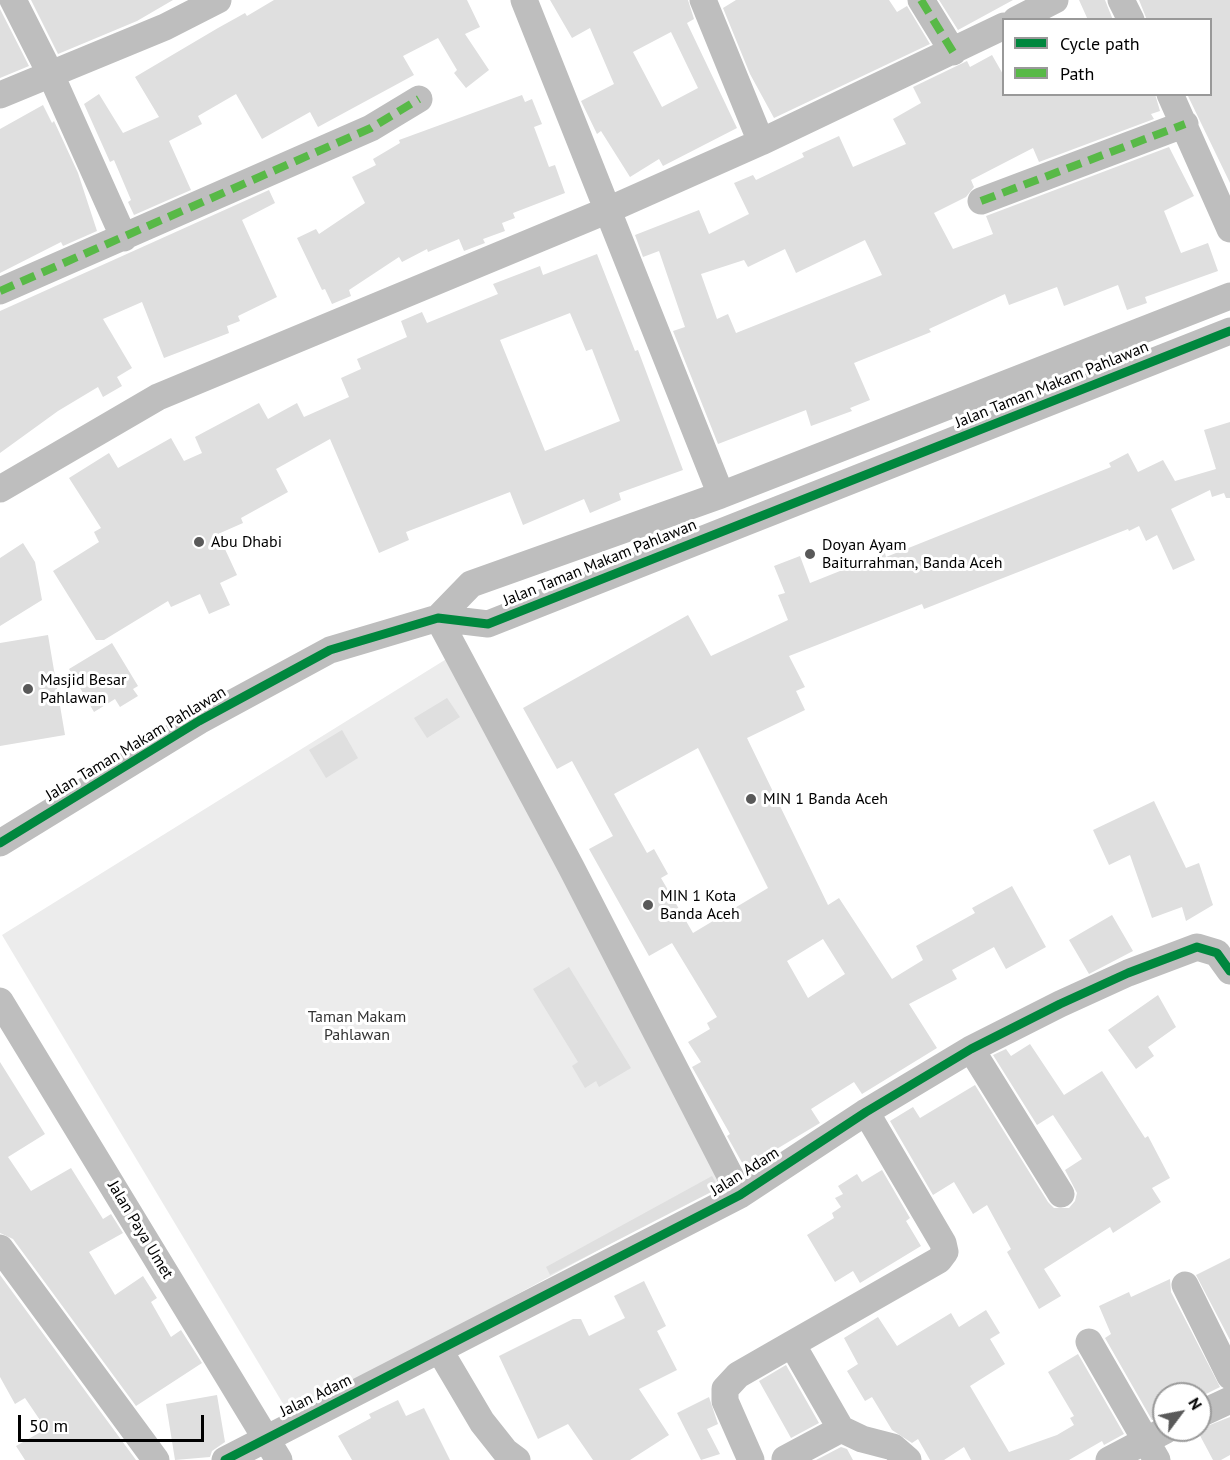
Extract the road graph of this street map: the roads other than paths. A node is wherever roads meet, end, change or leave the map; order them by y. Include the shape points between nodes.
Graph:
1 (13, 0) edge
2 (218, 0) edge
3 (524, 0) edge
4 (703, 0) edge
5 (921, 0) edge
6 (1055, 0) edge
7 (1121, 0) edge
8 (1020, 18) edge
9 (1130, 18) edge
10 (1002, 27) edge
11 (953, 52) junction
12 (51, 75) junction
13 (0, 95) edge
14 (1171, 96) edge
15 (419, 99) dead end
16 (1185, 124) junction
17 (760, 142) junction
18 (981, 201) dead end
19 (608, 210) junction
20 (1230, 229) edge
21 (124, 238) junction
22 (0, 291) edge
23 (1230, 296) edge
24 (1230, 330) edge
25 (0, 489) edge
26 (721, 495) junction
27 (438, 618) junction
28 (0, 843) edge
29 (1230, 971) edge
30 (0, 1001) edge
31 (971, 1049) junction
32 (866, 1112) junction
33 (1060, 1194) dead end
34 (740, 1196) junction
35 (0, 1248) edge
36 (1185, 1285) dead end
37 (1089, 1342) dead end
38 (792, 1344) junction
39 (440, 1351) junction
40 (1230, 1376) edge
41 (1230, 1400) edge
42 (1212, 1408) edge
43 (841, 1429) junction
44 (1156, 1443) edge
45 (273, 1449) edge
46 (785, 1459) edge
47 (156, 1460) edge
48 (225, 1460) edge
49 (517, 1460) edge
50 (751, 1460) edge
51 (908, 1460) edge
52 (1109, 1460) edge

1 - 12 street
2 - 12 street
3 - 19 street
4 - 17 street
5 - 11 street
6 - 8 street
7 - 9 street
10 - 11 street
11 - 17 street
12 - 13 street
12 - 21 street
14 - 16 street
15 - 21 street via 371,128
16 - 18 street
16 - 20 street
17 - 19 street
19 - 25 street via 158,397
19 - 26 street
21 - 22 street
23 - 26 street
24 - 27 street, Jalan Taman Makam Pahlawan via 488,624
26 - 27 street via 471,584
27 - 28 street, Jalan Taman Makam Pahlawan via 322,654 200,721
27 - 34 street
29 - 31 street, Jalan Adam via 1217,953 1197,948 1128,973
30 - 45 street, Jalan Paya Umet
31 - 32 street, Jalan Adam
31 - 33 street
32 - 34 street, Jalan Adam
32 - 38 street via 945,1252 939,1260
34 - 39 street, Jalan Adam
35 - 47 street
36 - 40 street
37 - 44 street
38 - 43 street
38 - 50 street via 738,1375 725,1389 725,1401
39 - 45 street, Jalan Adam
39 - 49 street via 482,1422
41 - 42 street
43 - 46 street
43 - 51 street via 893,1447
44 - 52 street
45 - 48 street, Jalan Adam

